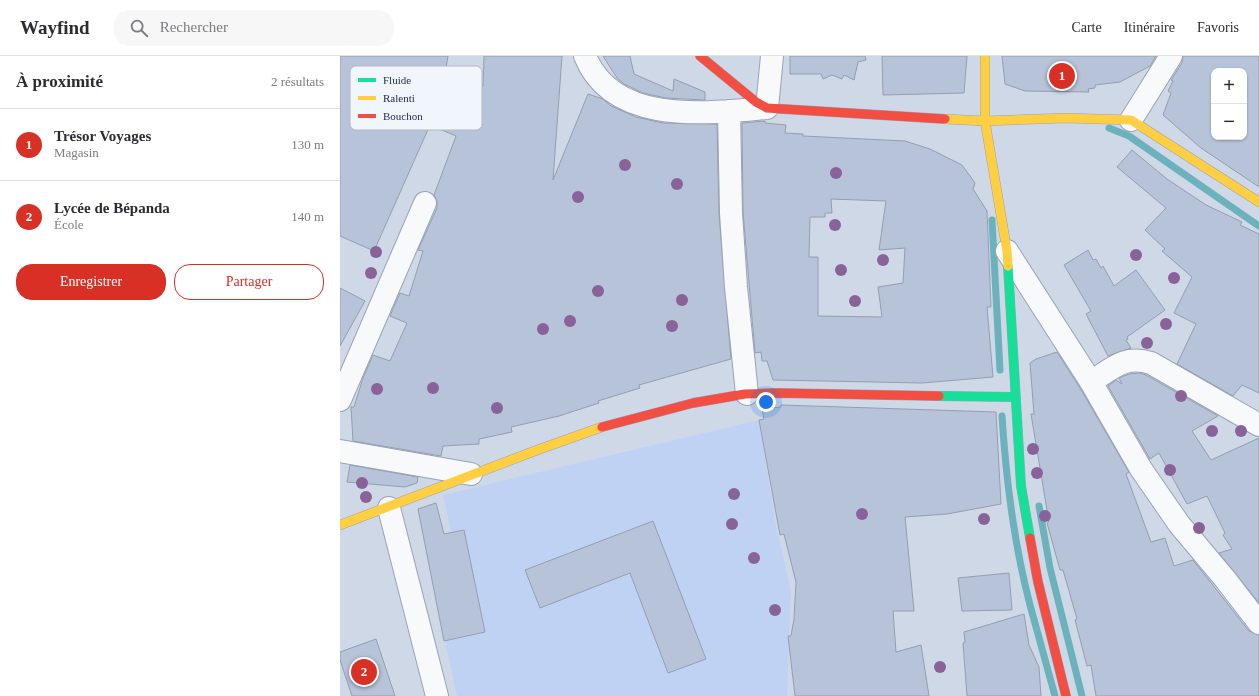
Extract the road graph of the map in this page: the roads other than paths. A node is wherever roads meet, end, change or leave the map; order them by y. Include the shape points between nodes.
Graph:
1 (585, 56) edge
2 (700, 56) edge
3 (772, 56) edge
4 (985, 56) edge
5 (1171, 56) edge
6 (767, 108) junction
7 (729, 111) junction
8 (1131, 120) junction
9 (985, 121) junction
10 (1259, 202) edge
11 (425, 203) dead end
12 (1007, 251) junction
13 (1091, 382) junction
14 (747, 394) junction
15 (1015, 397) junction
16 (340, 400) edge
17 (1259, 425) edge
18 (340, 451) edge
19 (471, 474) junction
20 (389, 508) junction
21 (340, 525) edge
22 (1259, 623) edge
23 (437, 696) edge
24 (1066, 696) edge

1 - 7 street via 592,72 621,98 664,111
2 - 6 street via 756,102
3 - 6 street
4 - 9 street
5 - 8 street
6 - 7 street
6 - 9 street
7 - 14 street via 735,280
8 - 9 street via 1066,118
8 - 10 street
9 - 12 street
11 - 16 street
12 - 13 street
12 - 15 street
13 - 17 street via 1125,361 1138,359 1151,363
13 - 22 street via 1141,469 1179,524
14 - 15 street
14 - 19 street via 659,410
15 - 24 street via 1021,486 1038,582
18 - 19 street
19 - 20 street
20 - 21 street
20 - 23 street

